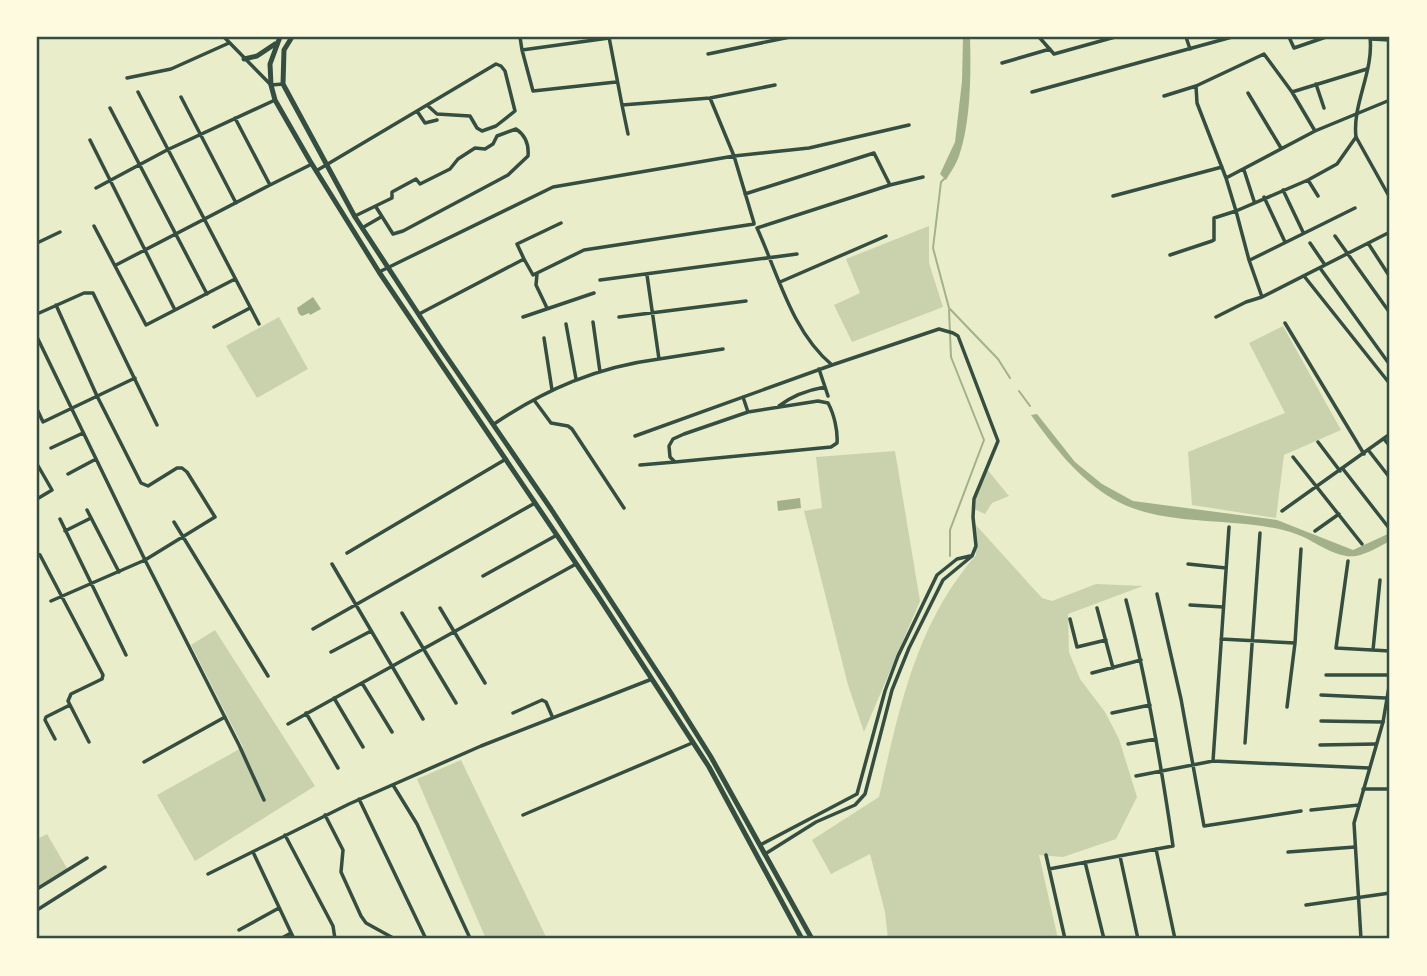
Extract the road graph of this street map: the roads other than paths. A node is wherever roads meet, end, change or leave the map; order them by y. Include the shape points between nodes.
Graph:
1 (224, 37) edge
2 (292, 37) edge
3 (520, 37) edge
4 (790, 37) edge
5 (1038, 37) edge
6 (1115, 37) edge
7 (1186, 37) edge
8 (1232, 37) edge
9 (1289, 37) edge
10 (1326, 37) edge
11 (609, 38) edge
12 (1371, 38) edge
13 (278, 40) edge
14 (1390, 40) edge
15 (229, 43) junction
16 (1190, 49) junction
17 (522, 50) junction
18 (1050, 50) junction
19 (708, 54) dead end
20 (244, 60) junction
21 (1002, 63) dead end
22 (1369, 68) junction
23 (127, 78) dead end
24 (616, 82) junction
25 (1316, 83) junction
26 (283, 84) junction
27 (271, 85) junction
28 (775, 85) dead end
29 (1196, 86) junction
30 (138, 92) dead end
31 (1032, 92) dead end
32 (1292, 92) junction
33 (1248, 93) dead end
34 (1164, 96) dead end
35 (181, 97) dead end
36 (709, 98) junction
37 (275, 100) junction
38 (1390, 100) edge
39 (427, 105) junction
40 (622, 105) junction
41 (110, 108) dead end
42 (1324, 108) dead end
43 (417, 111) junction
44 (1358, 114) junction
45 (235, 118) junction
46 (437, 120) dead end
47 (909, 125) dead end
48 (1315, 131) junction
49 (201, 134) junction
50 (628, 134) dead end
51 (1356, 137) junction
52 (90, 140) dead end
53 (1281, 148) junction
54 (167, 150) junction
55 (734, 156) junction
56 (312, 164) junction
57 (326, 165) junction
58 (138, 166) junction
59 (1222, 167) junction
60 (1244, 170) junction
61 (316, 171) junction
62 (923, 177) dead end
63 (1226, 178) junction
64 (1308, 180) junction
65 (111, 181) junction
66 (270, 185) junction
67 (890, 186) junction
68 (96, 188) dead end
69 (1283, 190) junction
70 (745, 194) junction
71 (1113, 196) dead end
72 (1318, 196) dead end
73 (1264, 197) junction
74 (1390, 198) edge
75 (1255, 201) junction
76 (236, 203) junction
77 (376, 207) junction
78 (1355, 208) dead end
79 (1236, 211) junction
80 (382, 216) junction
81 (355, 217) junction
82 (204, 219) junction
83 (561, 223) dead end
84 (94, 226) dead end
85 (756, 226) junction
86 (362, 228) junction
87 (60, 232) dead end
88 (1390, 232) edge
89 (1303, 233) junction
90 (174, 235) junction
91 (886, 236) dead end
92 (1335, 236) dead end
93 (37, 243) edge
94 (1285, 243) junction
95 (1310, 243) dead end
96 (1368, 243) junction
97 (146, 249) junction
98 (1348, 253) junction
99 (797, 254) dead end
100 (1170, 256) dead end
101 (771, 257) junction
102 (524, 259) junction
103 (1249, 260) junction
104 (116, 265) junction
105 (1323, 266) junction
106 (387, 267) junction
107 (379, 272) junction
108 (537, 274) junction
109 (647, 274) junction
110 (1304, 276) junction
111 (1390, 277) edge
112 (235, 279) junction
113 (600, 280) dead end
114 (780, 282) junction
115 (594, 293) dead end
116 (207, 294) junction
117 (1262, 297) junction
118 (746, 301) dead end
119 (55, 305) junction
120 (250, 307) junction
121 (547, 308) junction
122 (175, 310) junction
123 (652, 312) junction
124 (1390, 313) edge
125 (37, 314) edge
126 (419, 314) junction
127 (523, 317) dead end
128 (619, 317) dead end
129 (1216, 317) dead end
130 (593, 322) dead end
131 (1285, 323) dead end
132 (259, 324) dead end
133 (566, 324) dead end
134 (214, 327) dead end
135 (37, 337) edge
136 (544, 338) dead end
137 (723, 349) dead end
138 (659, 359) junction
139 (832, 365) junction
140 (1390, 365) edge
141 (819, 369) junction
142 (600, 372) junction
143 (135, 378) junction
144 (576, 379) junction
145 (1390, 384) edge
146 (825, 387) junction
147 (552, 390) junction
148 (97, 396) junction
149 (828, 396) dead end
150 (743, 397) junction
151 (534, 400) junction
152 (778, 407) junction
153 (71, 408) junction
154 (37, 409) edge
155 (748, 412) junction
156 (157, 425) dead end
157 (494, 425) junction
158 (83, 433) junction
159 (1390, 434) edge
160 (635, 436) dead end
161 (1384, 439) junction
162 (1318, 442) dead end
163 (1390, 446) edge
164 (51, 448) dead end
165 (1366, 453) junction
166 (1293, 457) dead end
167 (96, 459) junction
168 (506, 459) junction
169 (675, 462) junction
170 (37, 464) edge
171 (640, 465) dead end
172 (1342, 470) junction
173 (68, 474) dead end
174 (1390, 478) edge
175 (1316, 488) junction
176 (37, 499) edge
177 (535, 503) junction
178 (624, 508) dead end
179 (87, 510) dead end
180 (1282, 511) dead end
181 (1339, 514) junction
182 (91, 518) junction
183 (60, 519) dead end
184 (174, 522) dead end
185 (1229, 527) dead end
186 (1389, 528) edge
187 (65, 530) junction
188 (1315, 531) dead end
189 (1260, 533) dead end
190 (557, 535) junction
191 (184, 536) junction
192 (1362, 544) dead end
193 (1301, 549) dead end
194 (347, 553) dead end
195 (37, 554) edge
196 (972, 556) junction
197 (145, 560) junction
198 (1348, 561) dead end
199 (332, 564) dead end
200 (576, 564) junction
201 (1188, 564) dead end
202 (1226, 568) junction
203 (119, 572) junction
204 (483, 576) dead end
205 (1380, 580) dead end
206 (90, 584) junction
207 (1157, 594) dead end
208 (61, 596) junction
209 (1126, 600) dead end
210 (51, 601) dead end
211 (1190, 605) dead end
212 (355, 606) junction
213 (1224, 607) junction
214 (440, 608) dead end
215 (1097, 608) dead end
216 (402, 613) dead end
217 (1070, 619) dead end
218 (313, 629) dead end
219 (371, 631) junction
220 (454, 632) junction
221 (1222, 639) junction
222 (1105, 640) junction
223 (1252, 642) junction
224 (1295, 643) junction
225 (422, 649) junction
226 (1373, 650) junction
227 (1390, 651) edge
228 (331, 652) dead end
229 (126, 655) dead end
230 (1141, 660) junction
231 (392, 666) junction
232 (1113, 668) junction
233 (1092, 673) dead end
234 (1326, 674) dead end
235 (268, 676) dead end
236 (1390, 676) edge
237 (652, 680) junction
238 (1390, 681) edge
239 (362, 683) junction
240 (485, 683) dead end
241 (671, 694) junction
242 (1321, 695) dead end
243 (334, 698) junction
244 (664, 698) junction
245 (1386, 698) junction
246 (456, 703) dead end
247 (70, 705) junction
248 (1150, 705) junction
249 (1287, 707) dead end
250 (306, 713) junction
251 (513, 713) dead end
252 (1112, 713) dead end
253 (552, 716) junction
254 (225, 717) junction
255 (423, 719) dead end
256 (1321, 721) dead end
257 (1383, 722) junction
258 (288, 723) dead end
259 (392, 732) dead end
260 (55, 739) dead end
261 (1156, 739) junction
262 (89, 742) dead end
263 (693, 743) junction
264 (1245, 743) dead end
265 (1128, 744) dead end
266 (1376, 744) junction
267 (1320, 745) dead end
268 (363, 747) dead end
269 (1213, 761) junction
270 (144, 762) dead end
271 (1192, 764) junction
272 (865, 766) junction
273 (338, 768) dead end
274 (1369, 768) junction
275 (873, 769) junction
276 (1162, 770) junction
277 (1136, 776) dead end
278 (392, 784) junction
279 (1363, 789) junction
280 (1390, 789) edge
281 (359, 799) junction
282 (264, 800) dead end
283 (1359, 805) junction
284 (1311, 810) dead end
285 (1301, 811) dead end
286 (325, 815) junction
287 (523, 815) dead end
288 (285, 835) junction
289 (760, 845) junction
290 (1355, 847) junction
291 (1156, 849) junction
292 (253, 851) junction
293 (1288, 852) dead end
294 (765, 854) junction
295 (1046, 855) dead end
296 (1120, 855) junction
297 (87, 858) dead end
298 (1085, 862) junction
299 (105, 867) dead end
300 (1049, 869) junction
301 (208, 874) dead end
302 (37, 889) edge
303 (1390, 893) edge
304 (1358, 897) junction
305 (1306, 905) dead end
306 (279, 908) junction
307 (37, 910) edge
308 (239, 930) dead end
309 (291, 933) junction
310 (469, 936) dead end
311 (281, 939) edge
312 (294, 939) edge
313 (335, 939) edge
314 (395, 939) edge
315 (426, 939) edge
316 (802, 939) edge
317 (811, 939) edge
318 (1065, 939) edge
319 (1104, 939) edge
320 (1138, 939) edge
321 (1175, 939) edge
322 (1360, 939) edge

1 - 15 street
2 - 26 main road via 284,50
3 - 17 street
4 - 19 street
5 - 18 street
6 - 18 street via 1054,54
7 - 16 street
8 - 16 street
9 - 10 street via 1294,48
11 - 17 street
11 - 24 street
12 - 14 street
12 - 22 street
13 - 20 main road via 257,57
13 - 27 main road via 270,64
15 - 20 street
15 - 23 street via 171,69
16 - 31 street
17 - 24 street via 533,91
18 - 21 street
20 - 27 street
22 - 25 street
22 - 44 street
24 - 40 street
25 - 32 street
25 - 42 street
26 - 27 street
26 - 57 main road
27 - 37 main road
28 - 36 street
29 - 32 street via 1264,54
29 - 34 street
29 - 59 street via 1197,103
30 - 54 street
32 - 48 street
33 - 53 street
35 - 49 street
36 - 40 street
36 - 55 street
37 - 45 street
37 - 56 main road
38 - 44 street
39 - 39 street via 437,114 470,116 482,131 515,111 505,71 496,64
39 - 43 street
40 - 50 street
41 - 58 street
43 - 46 street via 425,123
43 - 57 street
44 - 48 street
44 - 51 street
45 - 49 street
45 - 66 street
47 - 55 street via 808,148
48 - 53 street
49 - 54 street
49 - 76 street
51 - 64 street via 1337,164
51 - 74 street
52 - 65 street
53 - 60 street
54 - 58 street
54 - 82 street
55 - 70 street
55 - 106 street via 552,187
56 - 61 main road
56 - 66 street
57 - 61 street
57 - 81 main road
58 - 65 street
58 - 90 street
59 - 63 street
59 - 71 street
60 - 63 street
60 - 75 street
61 - 107 main road
62 - 67 street
63 - 79 street
64 - 69 street
64 - 72 street
65 - 68 street
65 - 97 street
66 - 76 street
67 - 70 street via 874,153
67 - 85 street
69 - 73 street
69 - 89 street
70 - 85 street
73 - 75 street
73 - 94 street
75 - 79 street
76 - 82 street
77 - 80 street
77 - 80 street via 415,179 420,184 450,169 475,148 493,145 497,136 516,129 522,133 528,156 509,175 403,231 393,234
77 - 81 street
78 - 89 street
79 - 100 street via 1214,218 1212,242
79 - 103 street
80 - 86 street
81 - 86 main road
82 - 90 street
82 - 112 street
83 - 102 street via 517,244
84 - 104 street
85 - 101 street
85 - 108 street via 584,250
86 - 106 main road
87 - 93 street
88 - 96 street
89 - 94 street
90 - 97 street
90 - 116 street
91 - 114 street
92 - 98 street
94 - 103 street
95 - 105 street
96 - 98 street
96 - 111 street
97 - 104 street
97 - 122 street
98 - 105 street
98 - 124 street
99 - 101 street
101 - 109 street
101 - 114 street
102 - 108 street via 530,273
102 - 126 street
103 - 117 street
104 - 122 street via 145,325
105 - 110 street
105 - 140 street
106 - 107 street
106 - 126 main road
107 - 168 main road
108 - 121 street via 536,285
109 - 113 street
109 - 123 street
110 - 117 street
110 - 145 street
112 - 116 street
112 - 120 street
114 - 139 street via 813,349
115 - 121 street
116 - 122 street
117 - 129 street
118 - 123 street
119 - 125 street
119 - 143 street via 93,293
119 - 148 street
120 - 132 street
120 - 134 street
121 - 127 street
123 - 128 street
123 - 138 street
126 - 157 main road
130 - 142 street
131 - 165 street
133 - 144 street
135 - 153 street
136 - 147 street
137 - 138 street
138 - 142 street via 623,363
139 - 141 street
139 - 196 street via 939,329 958,336 998,441 974,499 976,546
141 - 146 street
141 - 150 street
142 - 144 street
143 - 148 street
143 - 156 street
144 - 147 street
146 - 149 street
146 - 152 street
147 - 151 street
148 - 153 street
148 - 191 street via 142,483 148,486 182,468 215,517
150 - 155 street
150 - 160 street
151 - 157 street
151 - 178 street via 551,423 572,429
152 - 155 street
152 - 169 street via 828,403 838,443
153 - 154 street via 43,422
153 - 158 street
155 - 169 street via 673,439 669,446
157 - 241 main road
158 - 164 street
158 - 167 street
159 - 161 street
161 - 163 street
161 - 165 street
162 - 172 street
165 - 172 street
165 - 174 street
166 - 175 street
167 - 173 street
167 - 197 street
168 - 177 main road
168 - 194 street
169 - 171 street
170 - 176 street via 52,490
172 - 175 street
172 - 186 street
175 - 180 street
175 - 181 street
177 - 190 main road
177 - 212 street
179 - 182 street
181 - 188 street
181 - 192 street
182 - 187 street
182 - 203 street
183 - 187 street
184 - 191 street
185 - 202 street
187 - 206 street
189 - 223 street
190 - 200 main road
190 - 204 street
191 - 197 street
191 - 235 street
193 - 224 street
195 - 208 street
196 - 272 street via 957,559 937,575 898,656
196 - 275 street via 943,580 909,648 892,691
197 - 203 street
197 - 254 street
198 - 226 street via 1335,645 1338,649
199 - 212 street
200 - 220 street
200 - 237 main road
201 - 202 street
202 - 213 street
203 - 206 street
205 - 226 street
206 - 208 street
206 - 229 street
207 - 271 street
208 - 210 street
208 - 247 street via 103,675 71,694
209 - 230 street
211 - 213 street
212 - 218 street
212 - 219 street
213 - 221 street
214 - 220 street
215 - 222 street
216 - 225 street
217 - 222 street via 1077,647
219 - 228 street
219 - 231 street
220 - 225 street
220 - 240 street
221 - 223 street
221 - 269 street
222 - 232 street
223 - 224 street
223 - 264 street
224 - 249 street
225 - 231 street
225 - 246 street
226 - 227 street
230 - 232 street
230 - 248 street
231 - 239 street
231 - 255 street
232 - 233 street
234 - 236 street
237 - 244 main road
237 - 253 street
238 - 245 street
239 - 243 street
239 - 259 street
241 - 244 main road
241 - 289 main road
242 - 245 street
243 - 250 street
243 - 268 street
244 - 263 main road
245 - 257 street
247 - 260 street via 46,717
247 - 262 street
248 - 252 street
248 - 261 street
250 - 258 street
250 - 273 street
251 - 253 street via 542,700
253 - 278 street
254 - 270 street
254 - 282 street
256 - 257 street
257 - 266 street
261 - 265 street
261 - 276 street
263 - 287 street
263 - 316 main road
266 - 267 street
266 - 274 street
269 - 271 street
269 - 274 street
271 - 276 street
271 - 285 street via 1204,826
272 - 275 street
272 - 289 street via 854,797
274 - 279 street
275 - 294 street via 861,800
276 - 277 street
276 - 291 street via 1173,846
278 - 281 street
278 - 310 street via 417,824
279 - 280 street
279 - 283 street
281 - 286 street
281 - 315 street
283 - 284 street
283 - 290 street via 1353,824
286 - 288 street
286 - 314 street via 343,850 341,872 361,916
288 - 292 street
288 - 313 street via 333,926
289 - 294 main road
290 - 293 street
290 - 304 street
291 - 296 street
291 - 321 street
292 - 301 street
292 - 306 street
294 - 317 main road
295 - 300 street
296 - 298 street
296 - 320 street
297 - 302 street
298 - 300 street
298 - 319 street
299 - 307 street
300 - 318 street
303 - 304 street
304 - 305 street
304 - 322 street
306 - 308 street
306 - 309 street
309 - 311 street
309 - 312 street

